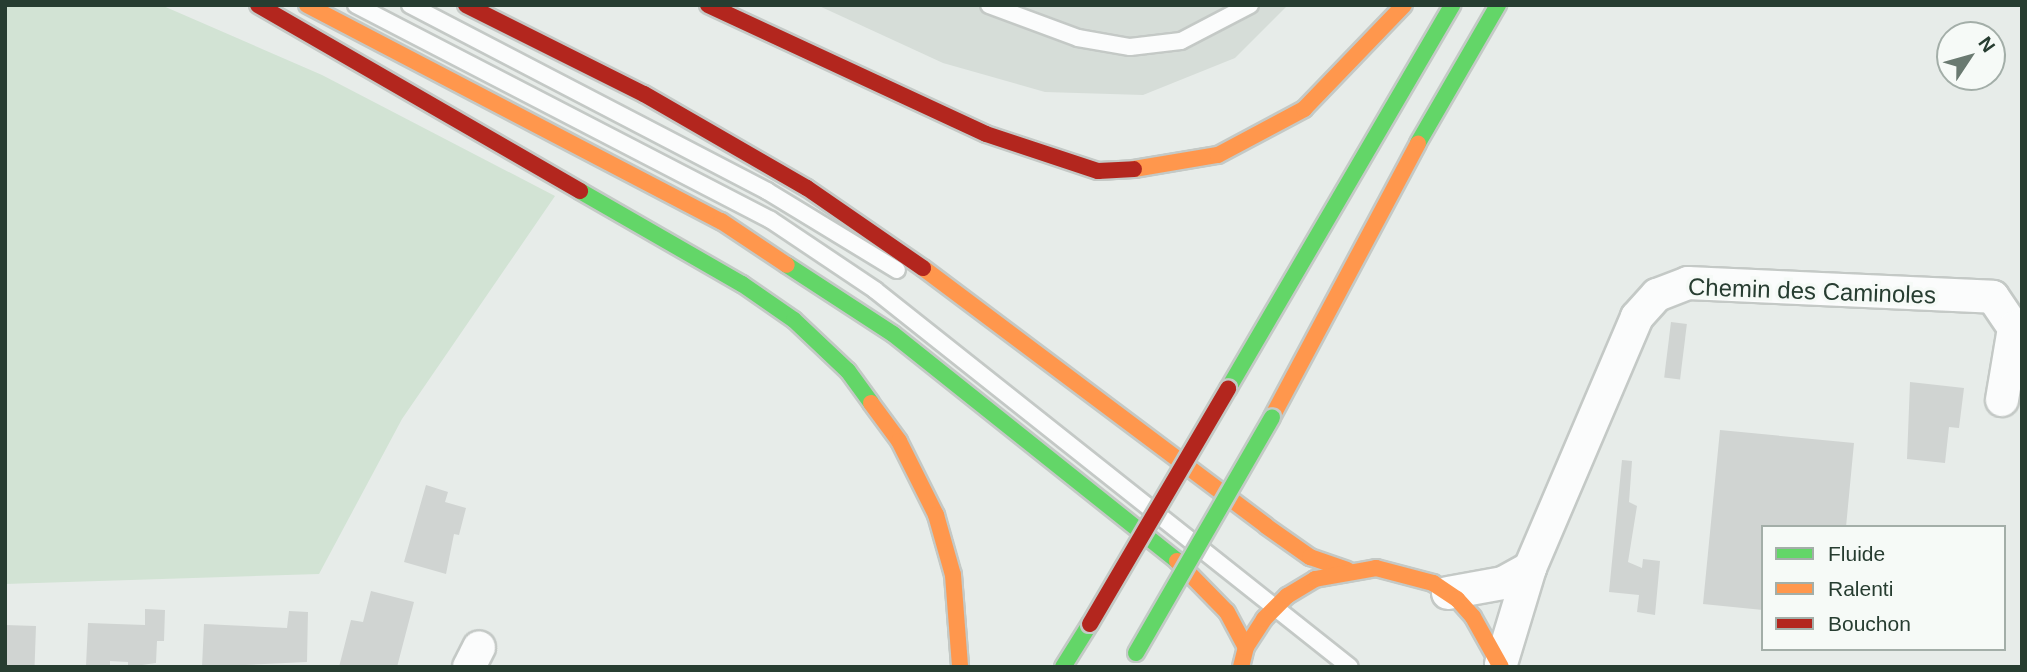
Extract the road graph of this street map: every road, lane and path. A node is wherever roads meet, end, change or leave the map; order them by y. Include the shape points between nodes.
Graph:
1 (258, 5) edge
2 (307, 5) edge
3 (356, 5) edge
4 (410, 5) edge
5 (466, 5) edge
6 (708, 5) edge
7 (989, 5) edge
8 (1250, 5) edge
9 (1404, 5) edge
10 (1452, 5) edge
11 (1498, 5) edge
12 (1051, 365) junction
13 (2002, 400) dead end
14 (1530, 568) junction
15 (1347, 570) junction
16 (1448, 593) junction
17 (1274, 608) junction
18 (1246, 647) junction
19 (1132, 660) edge
20 (1501, 666) edge
21 (960, 667) edge
22 (1063, 667) edge
23 (1241, 667) edge
24 (1350, 667) edge

1 - 21 main road via 742,284 794,320 848,371 899,441 936,515 953,575
2 - 18 main road via 721,221 893,334 1197,577 1227,612
3 - 17 lane via 771,220 896,305
4 - 12 lane via 767,191
5 - 12 main road via 644,94 807,188 894,246
6 - 9 main road via 986,134 1098,170 1159,168 1218,155 1304,109
7 - 8 lane via 1078,38 1130,47 1181,41
10 - 22 main road, bridge
11 - 19 main road, bridge via 1433,116 1272,417
12 - 15 main road via 1310,556
13 - 14 street, Chemin des Caminoles via 2014,328 1993,297 1688,283 1657,295 1637,317
14 - 16 street via 1503,583
14 - 20 street, Chemin des Caminoles
15 - 16 main road via 1405,572
15 - 17 main road via 1315,579
16 - 20 main road via 1473,617
17 - 18 main road
17 - 24 lane
18 - 23 main road

